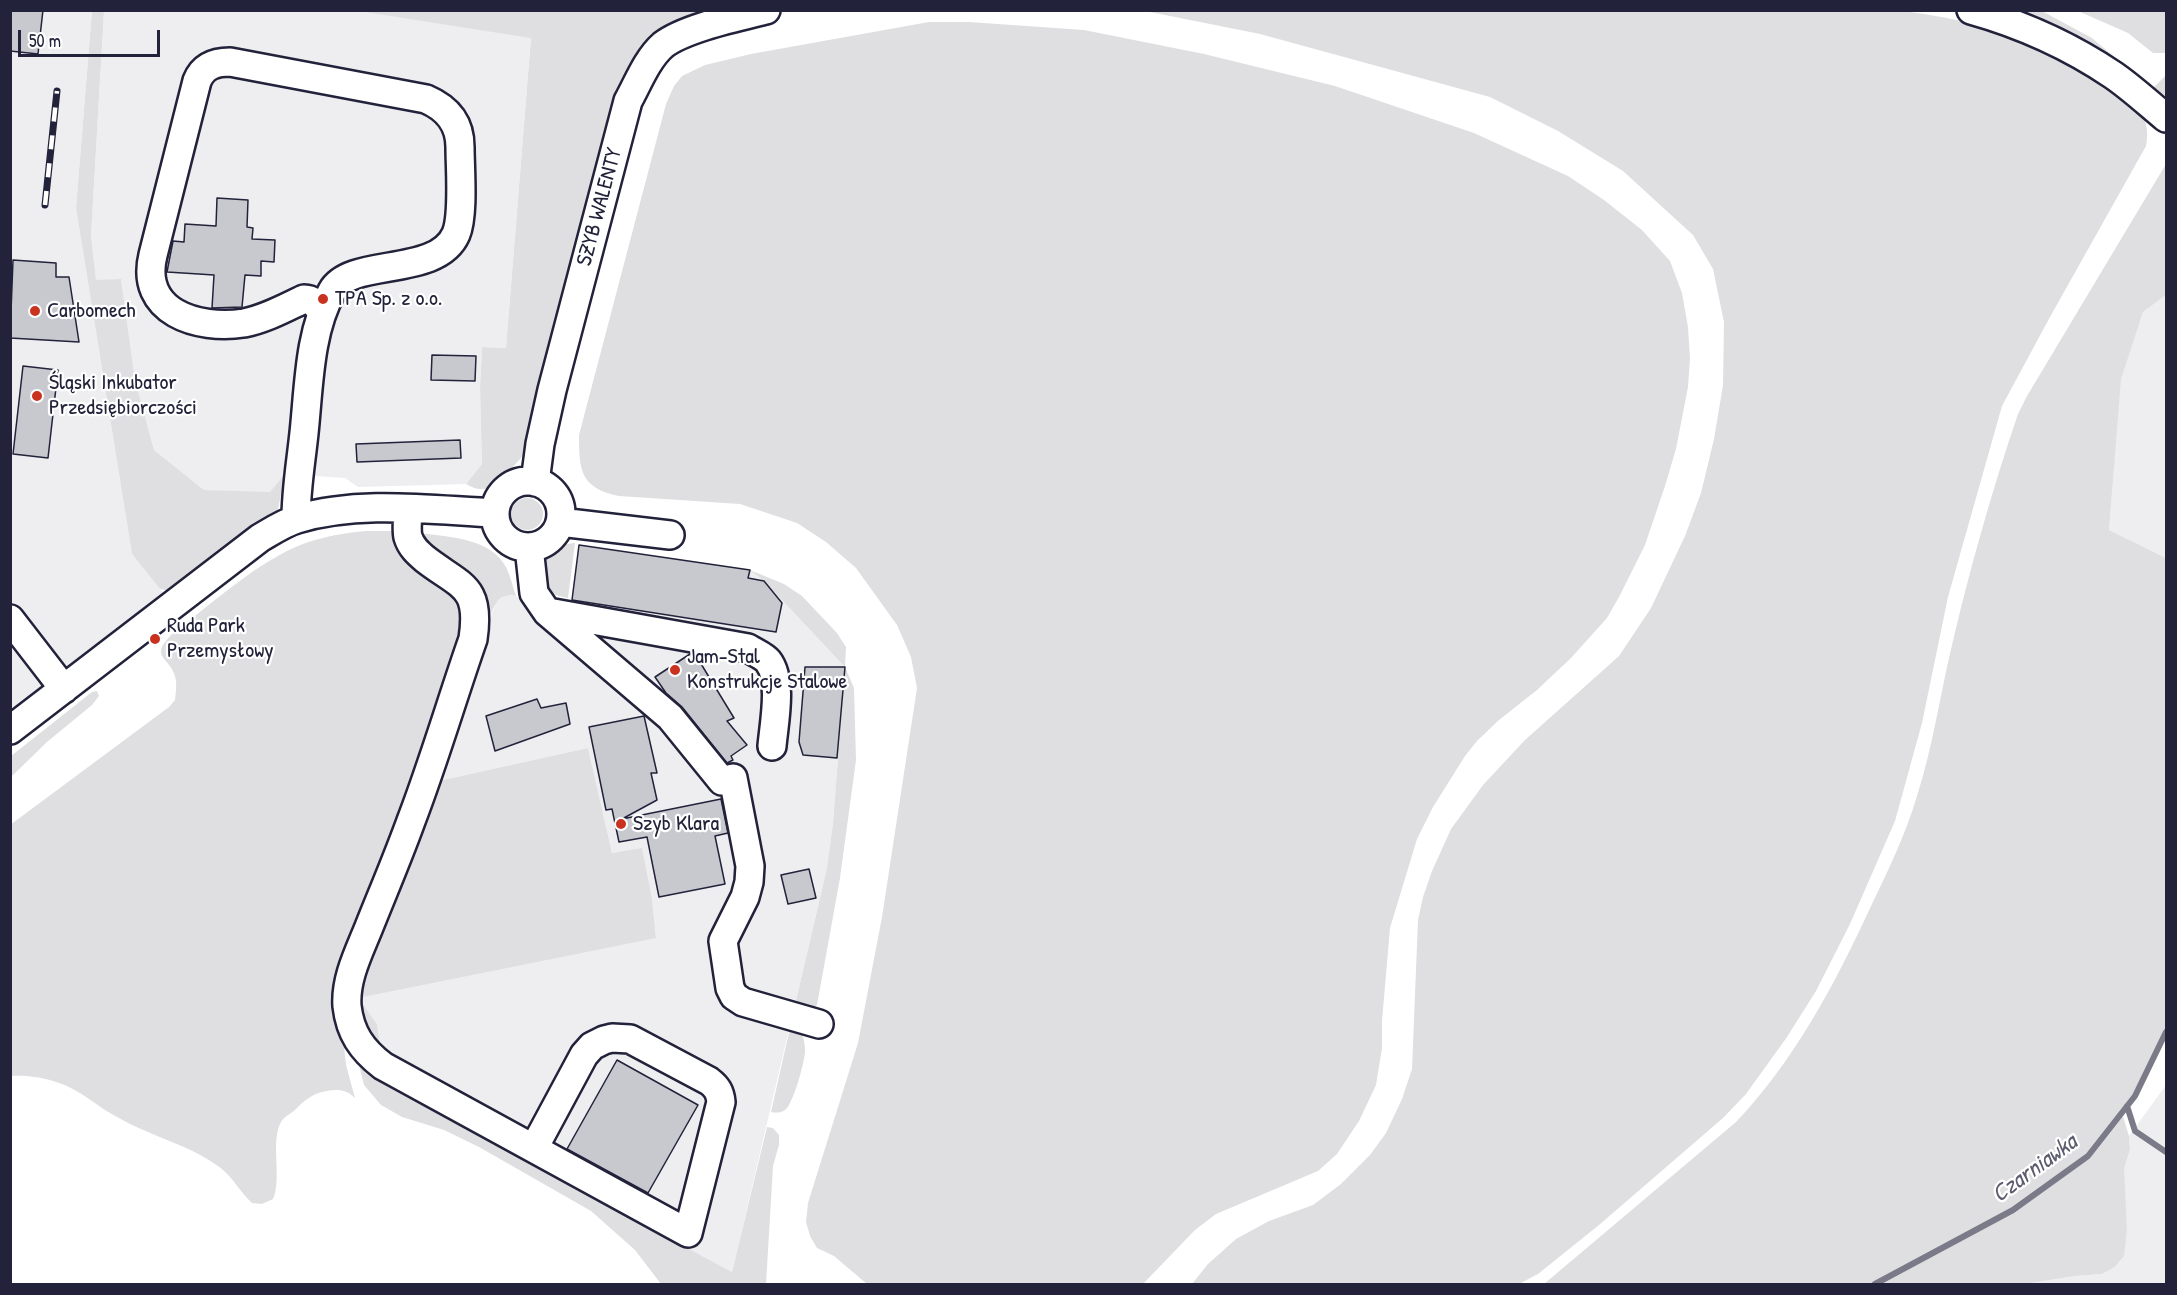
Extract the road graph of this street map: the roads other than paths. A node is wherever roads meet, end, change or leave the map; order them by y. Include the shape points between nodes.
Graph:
1 (766, 10) edge
2 (1971, 10) edge
3 (2166, 118) edge
4 (322, 313) junction
5 (535, 483) junction
6 (408, 509) junction
7 (495, 513) junction
8 (296, 519) junction
9 (560, 522) junction
10 (670, 535) dead end
11 (530, 547) junction
12 (547, 612) junction
13 (10, 619) edge
14 (64, 689) junction
15 (10, 730) edge
16 (772, 746) dead end
17 (819, 1024) dead end
18 (534, 1148) junction

1 - 5 street, SZYB WALENTY via 692,31 663,45 646,66 628,101 552,390
2 - 3 street via 2065,46 2114,76
4 - 4 street via 338,282 429,256 452,240 460,212 457,127 447,112 426,99 230,62 209,65 197,81 153,255 150,274 156,296 164,306 188,319 208,322 244,322 310,299
4 - 8 street via 311,360
5 - 7 street via 508,488
5 - 9 street via 553,493
6 - 7 street
6 - 8 street via 360,509
6 - 18 street via 408,537 415,551 457,580 471,597 476,617 473,639 412,820 356,960 347,1005 357,1041 383,1066
7 - 11 street via 501,534 519,546
8 - 14 street via 260,538
9 - 10 street
9 - 11 street via 549,540
11 - 12 street via 534,593
12 - 16 street via 748,648 768,660 775,675
12 - 17 street via 670,717 722,781 733,778 750,866 745,897 723,941 730,988 743,1002
13 - 14 street
14 - 15 street
18 - 18 street via 688,1233 720,1093 709,1081 630,1039 603,1040 584,1055

